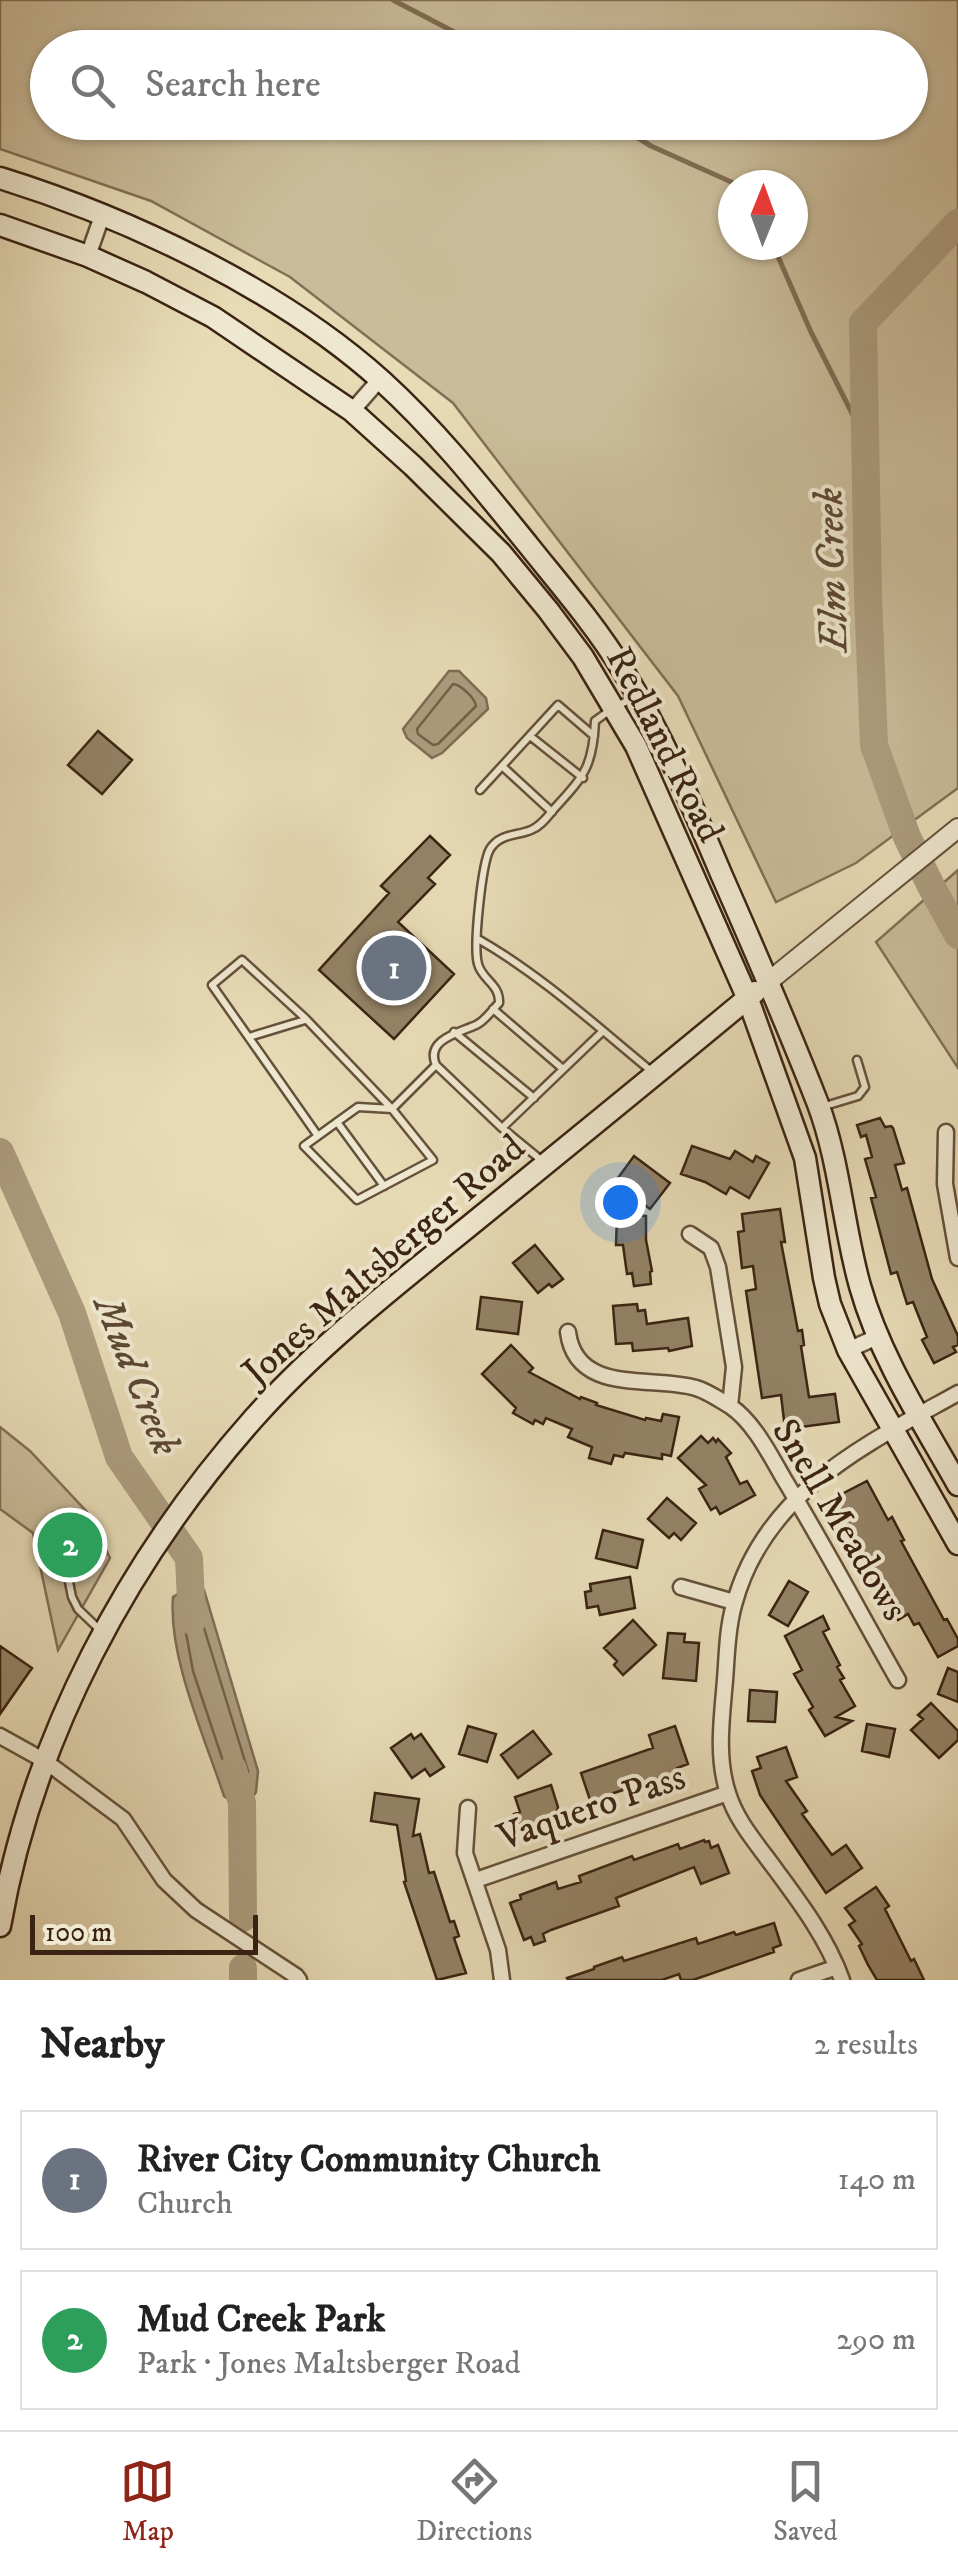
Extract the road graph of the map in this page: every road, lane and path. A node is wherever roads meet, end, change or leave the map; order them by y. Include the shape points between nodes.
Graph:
1 (0, 178) edge
2 (102, 216) junction
3 (0, 225) edge
4 (88, 256) junction
5 (380, 379) junction
6 (352, 412) junction
7 (636, 696) junction
8 (613, 708) junction
9 (530, 736) junction
10 (594, 737) junction
11 (502, 766) junction
12 (583, 778) junction
13 (480, 790) dead end
14 (552, 812) junction
15 (958, 828) edge
16 (477, 938) junction
17 (768, 982) junction
18 (748, 998) junction
19 (493, 1010) junction
20 (306, 1019) junction
21 (603, 1031) junction
22 (454, 1032) junction
23 (248, 1037) junction
24 (857, 1060) dead end
25 (436, 1065) junction
26 (563, 1069) junction
27 (655, 1074) junction
28 (534, 1098) junction
29 (392, 1108) junction
30 (819, 1108) junction
31 (337, 1122) junction
32 (502, 1128) junction
33 (946, 1132) dead end
34 (318, 1136) junction
35 (546, 1164) junction
36 (384, 1186) junction
37 (690, 1234) dead end
38 (958, 1258) edge
39 (568, 1332) dead end
40 (877, 1337) junction
41 (848, 1350) junction
42 (958, 1393) edge
43 (730, 1406) junction
44 (919, 1414) junction
45 (893, 1430) junction
46 (958, 1484) edge
47 (796, 1499) junction
48 (56, 1516) dead end
49 (958, 1544) edge
50 (682, 1588) dead end
51 (734, 1602) junction
52 (103, 1633) junction
53 (898, 1680) dead end
54 (0, 1736) edge
55 (46, 1761) junction
56 (728, 1793) junction
57 (468, 1808) dead end
58 (476, 1880) junction
59 (0, 1926) edge
60 (840, 1973) edge
61 (299, 1980) edge
62 (502, 1980) edge
63 (799, 1980) edge

1 - 2 main road, Redland Road
2 - 4 street
2 - 5 main road, Redland Road via 221,271
3 - 4 main road, Redland Road
4 - 6 main road, Redland Road via 213,317
5 - 6 street
5 - 7 main road, Redland Road via 479,482 602,637
6 - 8 main road, Redland Road via 501,553 583,656
7 - 8 lane
7 - 17 main road, Redland Road via 684,786
8 - 10 lane via 595,722
8 - 18 main road, Redland Road
9 - 10 lane via 558,705
9 - 11 lane
9 - 12 lane
10 - 12 lane
11 - 13 lane
11 - 14 lane
12 - 14 lane
14 - 16 lane via 491,848
15 - 17 street, Jones Maltsberger Road
16 - 19 lane via 481,972 500,994
16 - 21 lane
17 - 18 main road, Jones Maltsberger Road
17 - 30 main road, Redland Road
18 - 27 main road, Jones Maltsberger Road
18 - 41 main road, Redland Road via 805,1158 827,1291
19 - 22 lane via 479,1024
19 - 26 lane
20 - 23 lane
20 - 23 lane via 242,960 212,986
20 - 29 lane
21 - 26 lane
21 - 27 lane
22 - 25 lane via 433,1050
22 - 28 lane
23 - 34 lane
24 - 30 lane via 865,1087 858,1096
25 - 29 lane
25 - 32 lane
26 - 28 lane
27 - 35 main road, Jones Maltsberger Road
28 - 32 lane
29 - 31 lane via 358,1107
29 - 36 lane via 433,1160
30 - 40 main road, Redland Road
31 - 34 lane
31 - 36 lane
32 - 35 lane
33 - 38 street via 945,1184
34 - 36 lane via 304,1146 357,1200
35 - 52 main road, Jones Maltsberger Road via 322,1349 256,1416 134,1579
37 - 43 street via 711,1248 718,1266 734,1367
39 - 43 street, Snell Meadows via 574,1355 615,1380 697,1388
40 - 41 street
40 - 44 main road, Redland Road
41 - 45 main road, Redland Road
42 - 44 street
43 - 47 street, Snell Meadows
44 - 45 street
44 - 46 main road, Redland Road
45 - 47 street via 838,1462
45 - 49 main road, Redland Road
47 - 51 street via 758,1549
47 - 53 street, Snell Meadows
48 - 52 lane via 72,1597
50 - 51 street
51 - 56 street via 720,1742
52 - 55 main road, Jones Maltsberger Road
54 - 55 street
55 - 59 main road, Jones Maltsberger Road
55 - 61 street via 123,1819 164,1880 196,1910
56 - 58 street, Vaquero Pass
56 - 60 street
57 - 58 street via 465,1853
58 - 62 street
60 - 63 street

